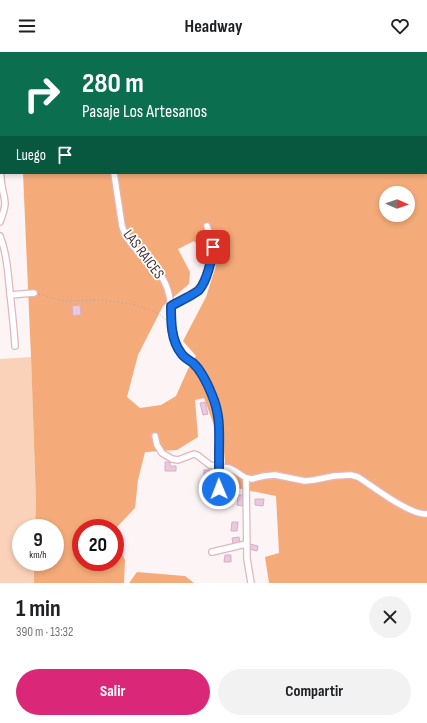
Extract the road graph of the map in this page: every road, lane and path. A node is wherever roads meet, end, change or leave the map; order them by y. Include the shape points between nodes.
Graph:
1 (1, 174) edge
2 (114, 174) edge
3 (0, 222) edge
4 (207, 226) dead end
5 (0, 236) edge
6 (34, 293) joint
7 (10, 295) junction
8 (171, 306) junction
9 (171, 324) junction
10 (15, 346) dead end
11 (155, 436) dead end
12 (218, 467) junction
13 (246, 478) junction
14 (219, 489) dead end
15 (427, 514) edge
16 (246, 544) junction
17 (212, 552) dead end
18 (251, 583) edge

1 - 3 street via 0,182 5,202
2 - 8 street, LAS RAICES via 125,234 162,277
4 - 8 street via 213,255 205,280 199,290
5 - 7 street
6 - 7 street
6 - 9 path via 64,301 97,300 133,304 158,313
7 - 10 street
8 - 9 street, LAS RAICES
9 - 12 street, LAS RAICES via 182,355 199,370 217,409 220,424
11 - 12 street via 156,445 162,453 172,459 178,460 194,454 210,465
12 - 13 street via 229,468
12 - 14 street, LAS RAICES
13 - 15 street via 275,475 306,481 351,475 407,509
13 - 16 street
16 - 17 street
16 - 18 street

